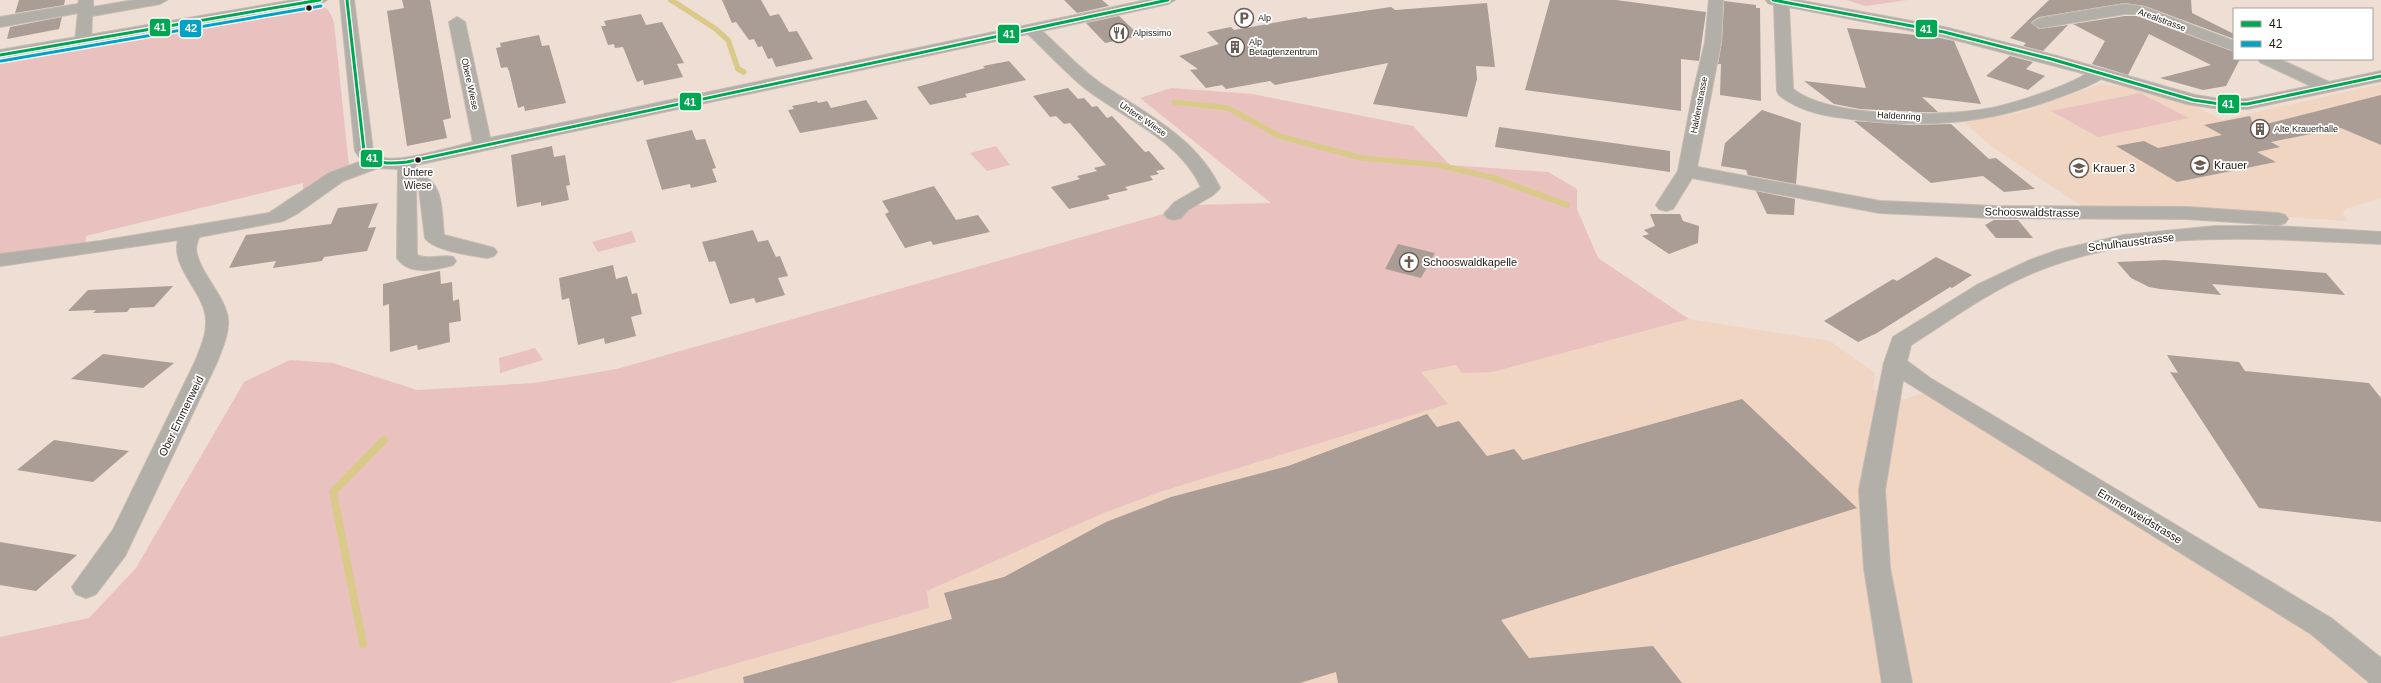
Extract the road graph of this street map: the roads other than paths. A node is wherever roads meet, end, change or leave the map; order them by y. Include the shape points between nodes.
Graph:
1 (160, 0) edge
2 (320, 0) edge
3 (347, 0) edge
4 (1168, 0) edge
5 (1716, 0) edge
6 (1777, 1) edge
7 (86, 6) edge
8 (0, 22) edge
9 (457, 22) dead end
10 (2040, 23) dead end
11 (1031, 29) junction
12 (83, 42) junction
13 (2233, 46) edge
14 (0, 55) edge
15 (2268, 60) edge
16 (2100, 73) junction
17 (2381, 76) edge
18 (2329, 88) junction
19 (483, 145) junction
20 (376, 162) junction
21 (407, 170) junction
22 (1687, 171) junction
23 (1666, 205) dead end
24 (1174, 214) dead end
25 (2381, 227) edge
26 (190, 234) junction
27 (2381, 238) edge
28 (486, 252) dead end
29 (0, 260) edge
30 (446, 261) dead end
31 (1895, 363) junction
32 (86, 587) dead end
33 (2381, 675) edge
34 (1897, 683) edge

1 - 7 street
2 - 12 street
3 - 20 street via 364,151
4 - 11 street
5 - 22 street, Haldenstrasse via 1713,42
6 - 16 street via 1944,32
6 - 16 street, Haldenring via 1785,91 1791,97 1810,106 1904,118 1960,118 1992,113 2086,81
7 - 8 street
7 - 12 street
9 - 19 street, Obere Wiese
10 - 13 street, Arealstrasse via 2125,9 2139,10
11 - 19 street
11 - 24 street, Untere Wiese via 1092,85 1167,134 1204,173 1211,188 1203,195 1177,207
12 - 14 street
15 - 18 street
16 - 18 street via 2192,100 2220,104 2247,104
17 - 18 street
19 - 21 street
20 - 21 street
20 - 26 street via 336,177 276,217
21 - 28 street via 428,187 435,238 445,243
21 - 30 street via 408,258 422,266
22 - 23 street, Haldenstrasse
22 - 25 street, Schooswaldstrasse via 1880,207 1994,212 2187,213
26 - 29 street
26 - 32 street, Ober Emmenweid via 186,249 214,309 217,320 215,338 206,362 122,537 111,556
27 - 31 street, Schulhausstrasse via 2275,232 2211,234 2135,240 2081,248 2036,264 2000,281 1902,342
31 - 33 street, Emmenweidstrasse via 1922,383 2321,626
31 - 34 street, Schulhausstrasse via 1872,490 1877,568

